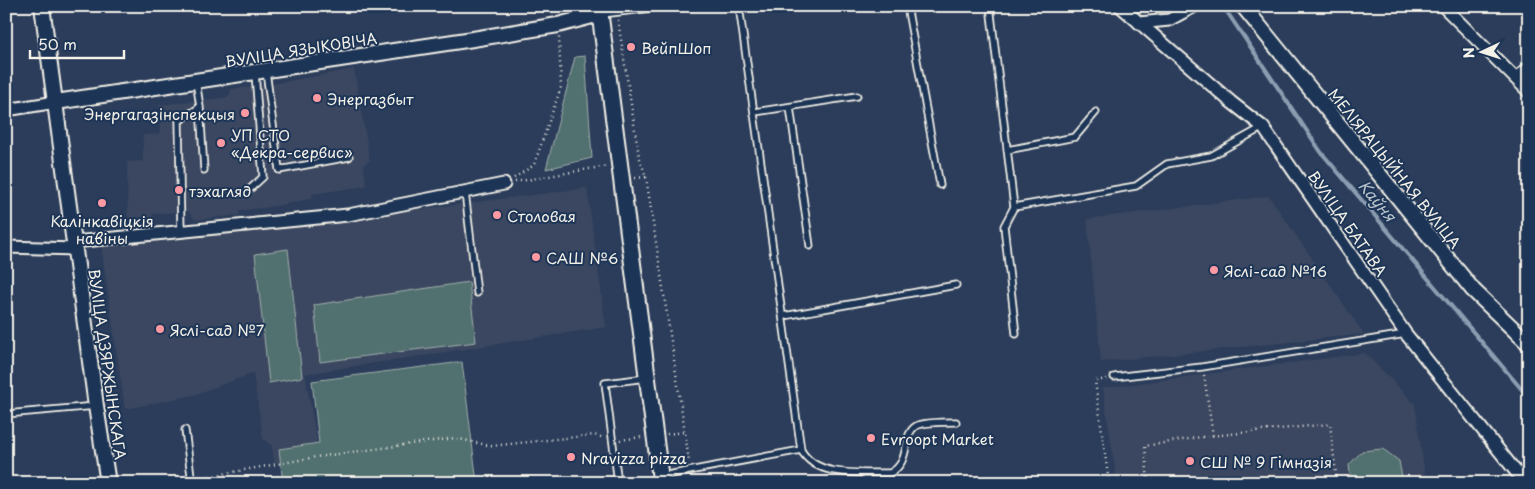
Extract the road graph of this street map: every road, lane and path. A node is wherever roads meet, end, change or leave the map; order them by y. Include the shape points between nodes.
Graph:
1 (42, 6) edge
2 (669, 6) edge
3 (739, 6) edge
4 (907, 6) edge
5 (990, 6) edge
6 (1120, 6) edge
7 (1195, 6) edge
8 (1243, 6) edge
9 (1443, 6) edge
10 (600, 10) edge
11 (617, 12) junction
12 (1139, 23) junction
13 (558, 25) junction
14 (1529, 68) edge
15 (260, 72) junction
16 (1516, 79) junction
17 (196, 81) junction
18 (1529, 92) edge
19 (857, 96) dead end
20 (56, 102) junction
21 (200, 107) junction
22 (790, 107) junction
23 (6, 110) edge
24 (755, 112) junction
25 (1096, 112) dead end
26 (1263, 127) junction
27 (1007, 150) junction
28 (349, 158) dead end
29 (606, 166) dead end
30 (204, 170) dead end
31 (504, 184) junction
32 (940, 185) dead end
33 (251, 188) dead end
34 (465, 192) junction
35 (1014, 207) junction
36 (181, 232) junction
37 (75, 246) junction
38 (810, 246) dead end
39 (6, 247) edge
40 (956, 285) dead end
41 (477, 293) dead end
42 (784, 316) junction
43 (1016, 334) dead end
44 (1406, 334) junction
45 (1529, 344) edge
46 (1202, 367) junction
47 (1114, 377) dead end
48 (647, 378) junction
49 (1095, 381) dead end
50 (96, 406) junction
51 (6, 414) edge
52 (956, 422) dead end
53 (185, 430) dead end
54 (685, 432) dead end
55 (1213, 436) junction
56 (613, 440) junction
57 (802, 450) junction
58 (660, 479) edge
59 (192, 481) edge
60 (108, 483) edge
61 (618, 483) edge
62 (1109, 483) edge
63 (1148, 483) edge
64 (1337, 483) edge
65 (1525, 483) edge

1 - 20 street, ВУЛІЦА ДЗЯРЖЫНСКАГА
2 - 11 lane
3 - 24 lane
4 - 32 lane
5 - 27 lane
6 - 12 street, ВУЛІЦА БАТАВА
7 - 12 street via 1169,20
8 - 45 street, МЕЛІЯРАЦЫЙНАЯ ВУЛІЦА via 1473,290
9 - 16 street
10 - 11 lane
10 - 13 street, ВУЛІЦА ЯЗЫКОВІЧА
10 - 48 main road
11 - 54 path
12 - 26 street, ВУЛІЦА БАТАВА
13 - 15 street, ВУЛІЦА ЯЗЫКОВІЧА
13 - 31 path via 561,87 534,165
14 - 16 street
15 - 17 street, ВУЛІЦА ЯЗЫКОВІЧА
15 - 28 lane via 279,170
15 - 33 lane via 263,177
16 - 18 street
17 - 20 street, ВУЛІЦА ЯЗЫКОВІЧА
17 - 21 lane
19 - 22 lane
20 - 23 street, ВУЛІЦА ЯЗЫКОВІЧА
20 - 37 street, ВУЛІЦА ДЗЯРЖЫНСКАГА
21 - 30 lane
21 - 36 lane via 179,121
22 - 24 lane
22 - 38 lane
24 - 42 lane
25 - 27 lane via 1075,137
26 - 35 lane via 1210,156 1168,164 1136,186
26 - 44 street, ВУЛІЦА БАТАВА
27 - 35 lane
29 - 31 path
31 - 34 street
34 - 36 street via 348,216
34 - 41 lane
35 - 43 lane via 1004,226
36 - 37 street
37 - 39 street
37 - 50 street, ВУЛІЦА ДЗЯРЖЫНСКАГА
40 - 42 lane
42 - 57 lane
44 - 46 lane
44 - 65 street, ВУЛІЦА БАТАВА
46 - 47 lane
46 - 55 path
48 - 56 lane via 605,383
48 - 58 main road
49 - 62 path
50 - 51 lane
50 - 60 street, ВУЛІЦА ДЗЯРЖЫНСКАГА
52 - 57 lane via 917,425 909,436 904,459 898,469 890,473 832,471 817,467
53 - 59 lane
55 - 63 path via 1145,446
55 - 64 path via 1330,424
56 - 59 path via 594,435 491,446 455,438 316,457
56 - 61 lane
57 - 58 lane

